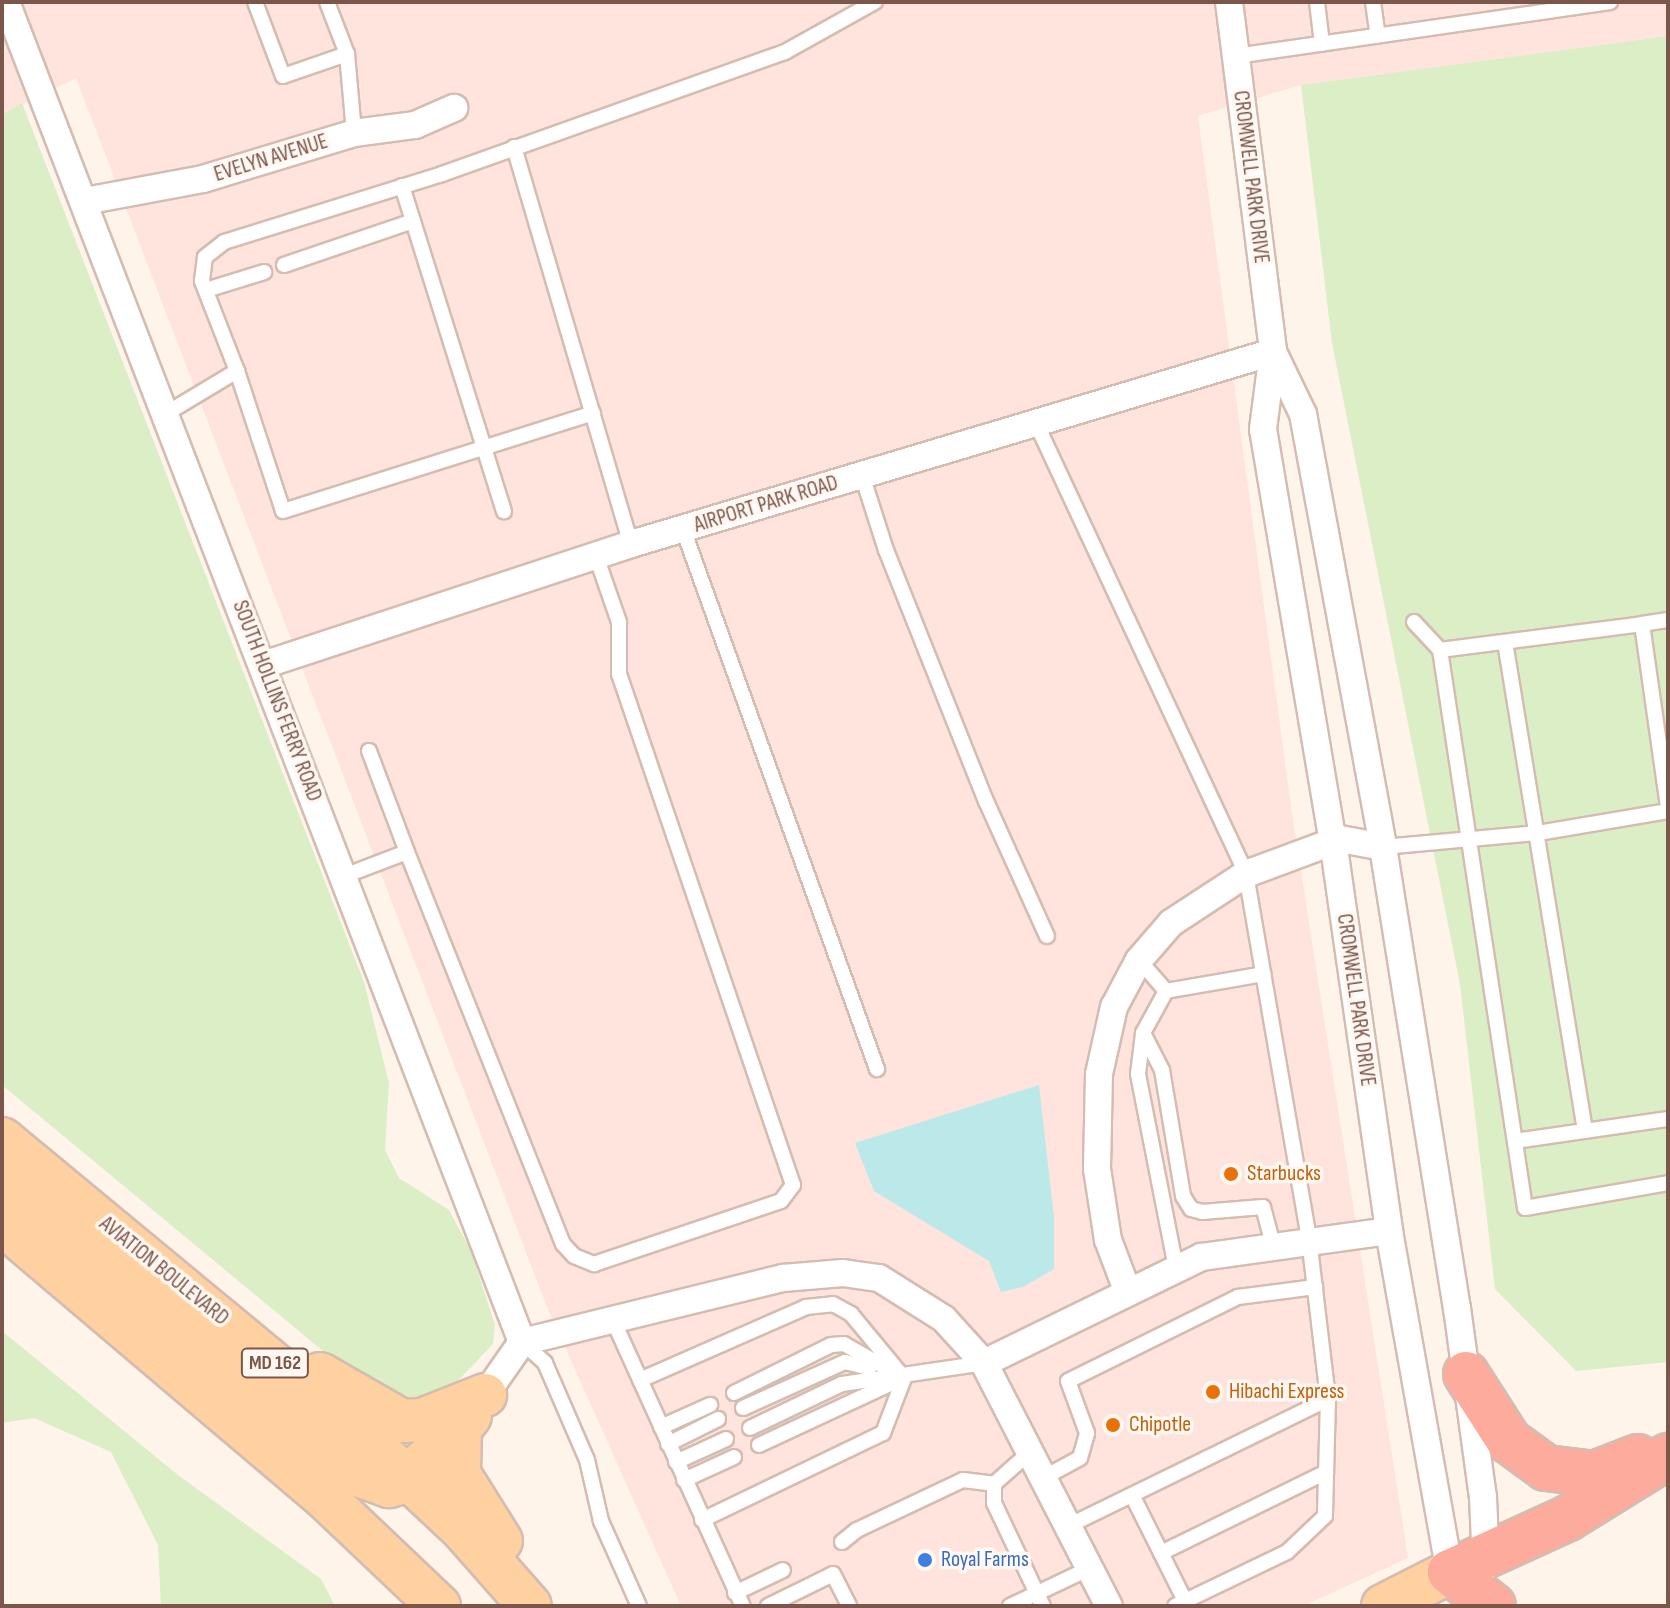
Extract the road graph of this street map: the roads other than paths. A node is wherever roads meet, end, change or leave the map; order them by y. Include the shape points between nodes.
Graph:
1 (6, 2) edge
2 (327, 2) edge
3 (1229, 2) edge
4 (1317, 2) edge
5 (1373, 2) edge
6 (1610, 2) edge
7 (259, 3) edge
8 (870, 3) edge
9 (1378, 36) junction
10 (1322, 44) junction
11 (347, 54) junction
12 (1236, 56) junction
13 (454, 108) dead end
14 (354, 133) junction
15 (514, 147) junction
16 (402, 186) junction
17 (85, 201) junction
18 (413, 221) junction
19 (284, 265) dead end
20 (264, 272) dead end
21 (206, 290) junction
22 (1273, 352) junction
23 (237, 371) junction
24 (167, 413) junction
25 (593, 413) junction
26 (1036, 423) junction
27 (484, 448) junction
28 (862, 475) junction
29 (504, 511) dead end
30 (683, 529) junction
31 (631, 544) junction
32 (596, 556) junction
33 (1668, 620) edge
34 (1414, 622) dead end
35 (1642, 624) junction
36 (1505, 642) junction
37 (1440, 650) junction
38 (263, 665) junction
39 (369, 751) dead end
40 (1668, 809) edge
41 (1538, 833) junction
42 (1468, 840) junction
43 (1333, 841) junction
44 (1383, 847) junction
45 (407, 852) junction
46 (1246, 874) junction
47 (344, 876) junction
48 (1047, 936) dead end
49 (1139, 960) junction
50 (1264, 974) junction
51 (1166, 991) junction
52 (1143, 1033) junction
53 (877, 1069) dead end
54 (1668, 1119) edge
55 (1585, 1130) junction
56 (2, 1139) edge
57 (1515, 1141) junction
58 (2, 1181) edge
59 (1668, 1183) edge
60 (2, 1224) edge
61 (1389, 1231) junction
62 (1309, 1239) junction
63 (1273, 1244) junction
64 (1176, 1268) junction
65 (1315, 1287) junction
66 (1127, 1290) junction
67 (192, 1294) junction
68 (613, 1320) junction
69 (522, 1342) junction
70 (984, 1363) junction
71 (1466, 1374) junction
72 (904, 1378) junction
73 (640, 1380) junction
74 (734, 1393) dead end
75 (485, 1395) junction
76 (1328, 1399) junction
77 (710, 1405) dead end
78 (743, 1408) dead end
79 (718, 1419) dead end
80 (661, 1427) junction
81 (750, 1428) dead end
82 (460, 1429) junction
83 (726, 1439) dead end
84 (1668, 1441) edge
85 (668, 1444) junction
86 (759, 1445) dead end
87 (1030, 1452) junction
88 (1668, 1456) edge
89 (734, 1457) dead end
90 (676, 1462) junction
91 (1326, 1472) junction
92 (408, 1477) junction
93 (1043, 1478) junction
94 (684, 1480) junction
95 (994, 1484) junction
96 (1132, 1495) junction
97 (702, 1520) junction
98 (1068, 1526) junction
99 (842, 1542) dead end
100 (1161, 1553) junction
101 (1090, 1568) junction
102 (783, 1570) dead end
103 (1474, 1587) edge
104 (1040, 1599) edge
105 (739, 1600) edge
106 (1180, 1604) edge
107 (439, 1606) edge
108 (530, 1606) edge
109 (543, 1606) edge
110 (639, 1606) edge
111 (768, 1606) edge
112 (849, 1606) edge
113 (1010, 1606) edge
114 (1109, 1606) edge
115 (1383, 1606) edge

1 - 17 street, SOUTH HOLLINS FERRY ROAD
2 - 11 lane
3 - 12 street, CROMWELL PARK DRIVE
4 - 10 lane
5 - 9 lane
6 - 9 lane
7 - 11 lane via 283,76
8 - 15 lane via 785,52
9 - 10 lane
10 - 12 lane
11 - 14 lane
12 - 22 street, CROMWELL PARK DRIVE
13 - 14 street, EVELYN AVENUE via 415,125
14 - 17 street, EVELYN AVENUE via 203,179
15 - 16 lane
15 - 25 lane
16 - 18 lane
16 - 21 lane via 224,242 205,257
17 - 24 street, SOUTH HOLLINS FERRY ROAD
18 - 19 lane
18 - 27 lane
20 - 21 lane
21 - 23 lane
22 - 26 street, AIRPORT PARK ROAD
22 - 43 street, CROMWELL PARK DRIVE via 1263,429
22 - 44 street, CROMWELL PARK DRIVE via 1303,414
23 - 24 lane
23 - 27 lane via 283,511
24 - 38 street, SOUTH HOLLINS FERRY ROAD
25 - 27 lane
25 - 31 lane
26 - 28 street, AIRPORT PARK ROAD
26 - 46 lane
27 - 29 lane
28 - 30 street, AIRPORT PARK ROAD
28 - 48 lane via 886,550 980,787
30 - 31 street, AIRPORT PARK ROAD
30 - 53 lane
31 - 32 street, AIRPORT PARK ROAD
32 - 38 street, AIRPORT PARK ROAD
32 - 45 lane via 619,622 619,674 793,1185 781,1201 594,1264 574,1256 563,1244
33 - 35 lane
34 - 37 lane
35 - 36 lane
35 - 40 lane
36 - 37 lane
36 - 41 lane
37 - 42 lane
38 - 47 street, SOUTH HOLLINS FERRY ROAD
39 - 45 lane
40 - 41 lane
41 - 42 lane
41 - 55 lane
42 - 44 lane
42 - 57 lane
43 - 44 street
43 - 46 street
43 - 61 street, CROMWELL PARK DRIVE
44 - 71 street, CROMWELL PARK DRIVE
45 - 47 lane
46 - 49 street via 1171,923
46 - 50 lane
47 - 69 street, SOUTH HOLLINS FERRY ROAD
49 - 51 lane
49 - 66 street via 1114,1007 1099,1074 1097,1169 1108,1240
50 - 51 lane
50 - 62 lane
51 - 52 lane
52 - 63 lane via 1162,1070 1183,1196 1191,1209 1263,1207
52 - 64 lane via 1138,1074
54 - 55 lane
55 - 57 lane
56 - 67 main road, AVIATION BOULEVARD / MD 162
57 - 59 lane via 1525,1208
58 - 92 main road via 364,1477 389,1486
60 - 107 main road via 323,1496
61 - 62 street
61 - 103 street, CROMWELL PARK DRIVE
62 - 63 street
62 - 65 lane
63 - 64 street via 1201,1257
64 - 66 street
65 - 76 lane
65 - 93 lane via 1238,1297 1068,1381 1087,1433 1080,1458
66 - 70 street
67 - 75 main road via 402,1421 422,1420
67 - 92 main road, AVIATION BOULEVARD / MD 162
68 - 69 street
68 - 70 street via 783,1278 843,1273 879,1278 910,1295 944,1319
68 - 73 lane
69 - 75 street
69 - 110 lane via 545,1363 587,1460 601,1521
70 - 72 lane
70 - 87 street
71 - 84 highway via 1509,1441 1546,1468 1594,1474
71 - 103 street, CROMWELL PARK DRIVE
72 - 73 lane via 851,1314 833,1304 806,1307
72 - 74 lane via 844,1344 831,1345
72 - 78 lane via 845,1362
72 - 81 lane via 842,1384
72 - 86 lane
72 - 97 lane via 883,1433
73 - 80 lane
75 - 82 main road
76 - 91 lane
76 - 96 lane
77 - 80 lane
79 - 85 lane
80 - 85 lane
82 - 92 main road
82 - 109 main road via 459,1474
83 - 90 lane
85 - 90 lane
87 - 93 street
87 - 95 lane
88 - 103 highway
89 - 94 lane
90 - 94 lane
91 - 100 lane
91 - 106 lane via 1325,1516 1287,1552
92 - 108 main road, AVIATION BOULEVARD / MD 162
93 - 98 street
94 - 97 lane
95 - 99 lane via 963,1480
95 - 104 lane via 994,1503
96 - 98 lane
96 - 100 lane
97 - 105 lane
98 - 101 street
100 - 106 lane
101 - 104 lane
101 - 114 street
102 - 105 lane
103 - 115 main road
104 - 113 lane
111 - 112 lane via 833,1574

